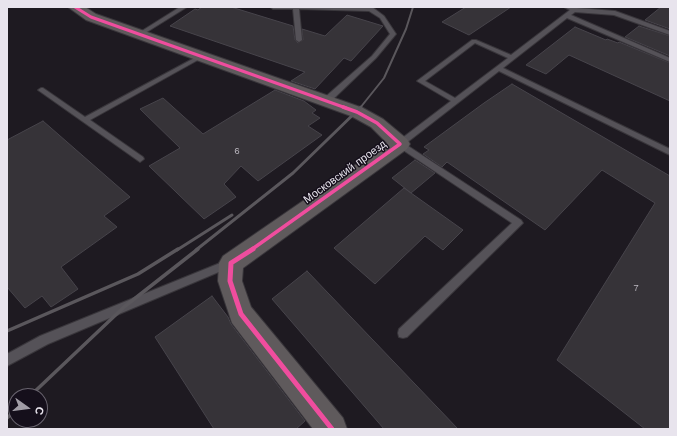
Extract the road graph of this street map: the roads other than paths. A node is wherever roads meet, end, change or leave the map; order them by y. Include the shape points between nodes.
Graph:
1 (75, 7) edge
2 (184, 7) edge
3 (272, 7) edge
4 (567, 7) edge
5 (296, 8) edge
6 (369, 8) edge
7 (574, 10) junction
8 (567, 16) junction
9 (670, 33) edge
10 (140, 34) junction
11 (299, 40) dead end
12 (202, 56) junction
13 (513, 58) junction
14 (670, 60) edge
15 (498, 69) junction
16 (41, 90) dead end
17 (326, 101) junction
18 (456, 101) junction
19 (85, 120) junction
20 (400, 144) junction
21 (670, 152) edge
22 (140, 159) dead end
23 (231, 263) junction
24 (403, 333) dead end
25 (7, 360) edge
26 (332, 429) edge

1 - 10 street, Московский проезд via 91,17
2 - 10 lane
3 - 5 lane
4 - 7 lane
5 - 6 lane
5 - 11 lane
6 - 17 lane via 382,17 393,34 374,57
7 - 8 lane
7 - 9 lane via 616,13
8 - 13 lane
8 - 14 lane
10 - 12 street, Московский проезд
12 - 17 street, Московский проезд
12 - 19 lane
13 - 15 lane
13 - 18 lane via 474,41 420,81
15 - 18 lane
15 - 21 lane
16 - 19 lane
17 - 20 street, Московский проезд via 357,112 377,123
18 - 20 lane
19 - 22 lane
20 - 23 street, Московский проезд
20 - 24 lane via 518,223
23 - 25 lane via 44,340
23 - 26 street via 230,281 241,314

